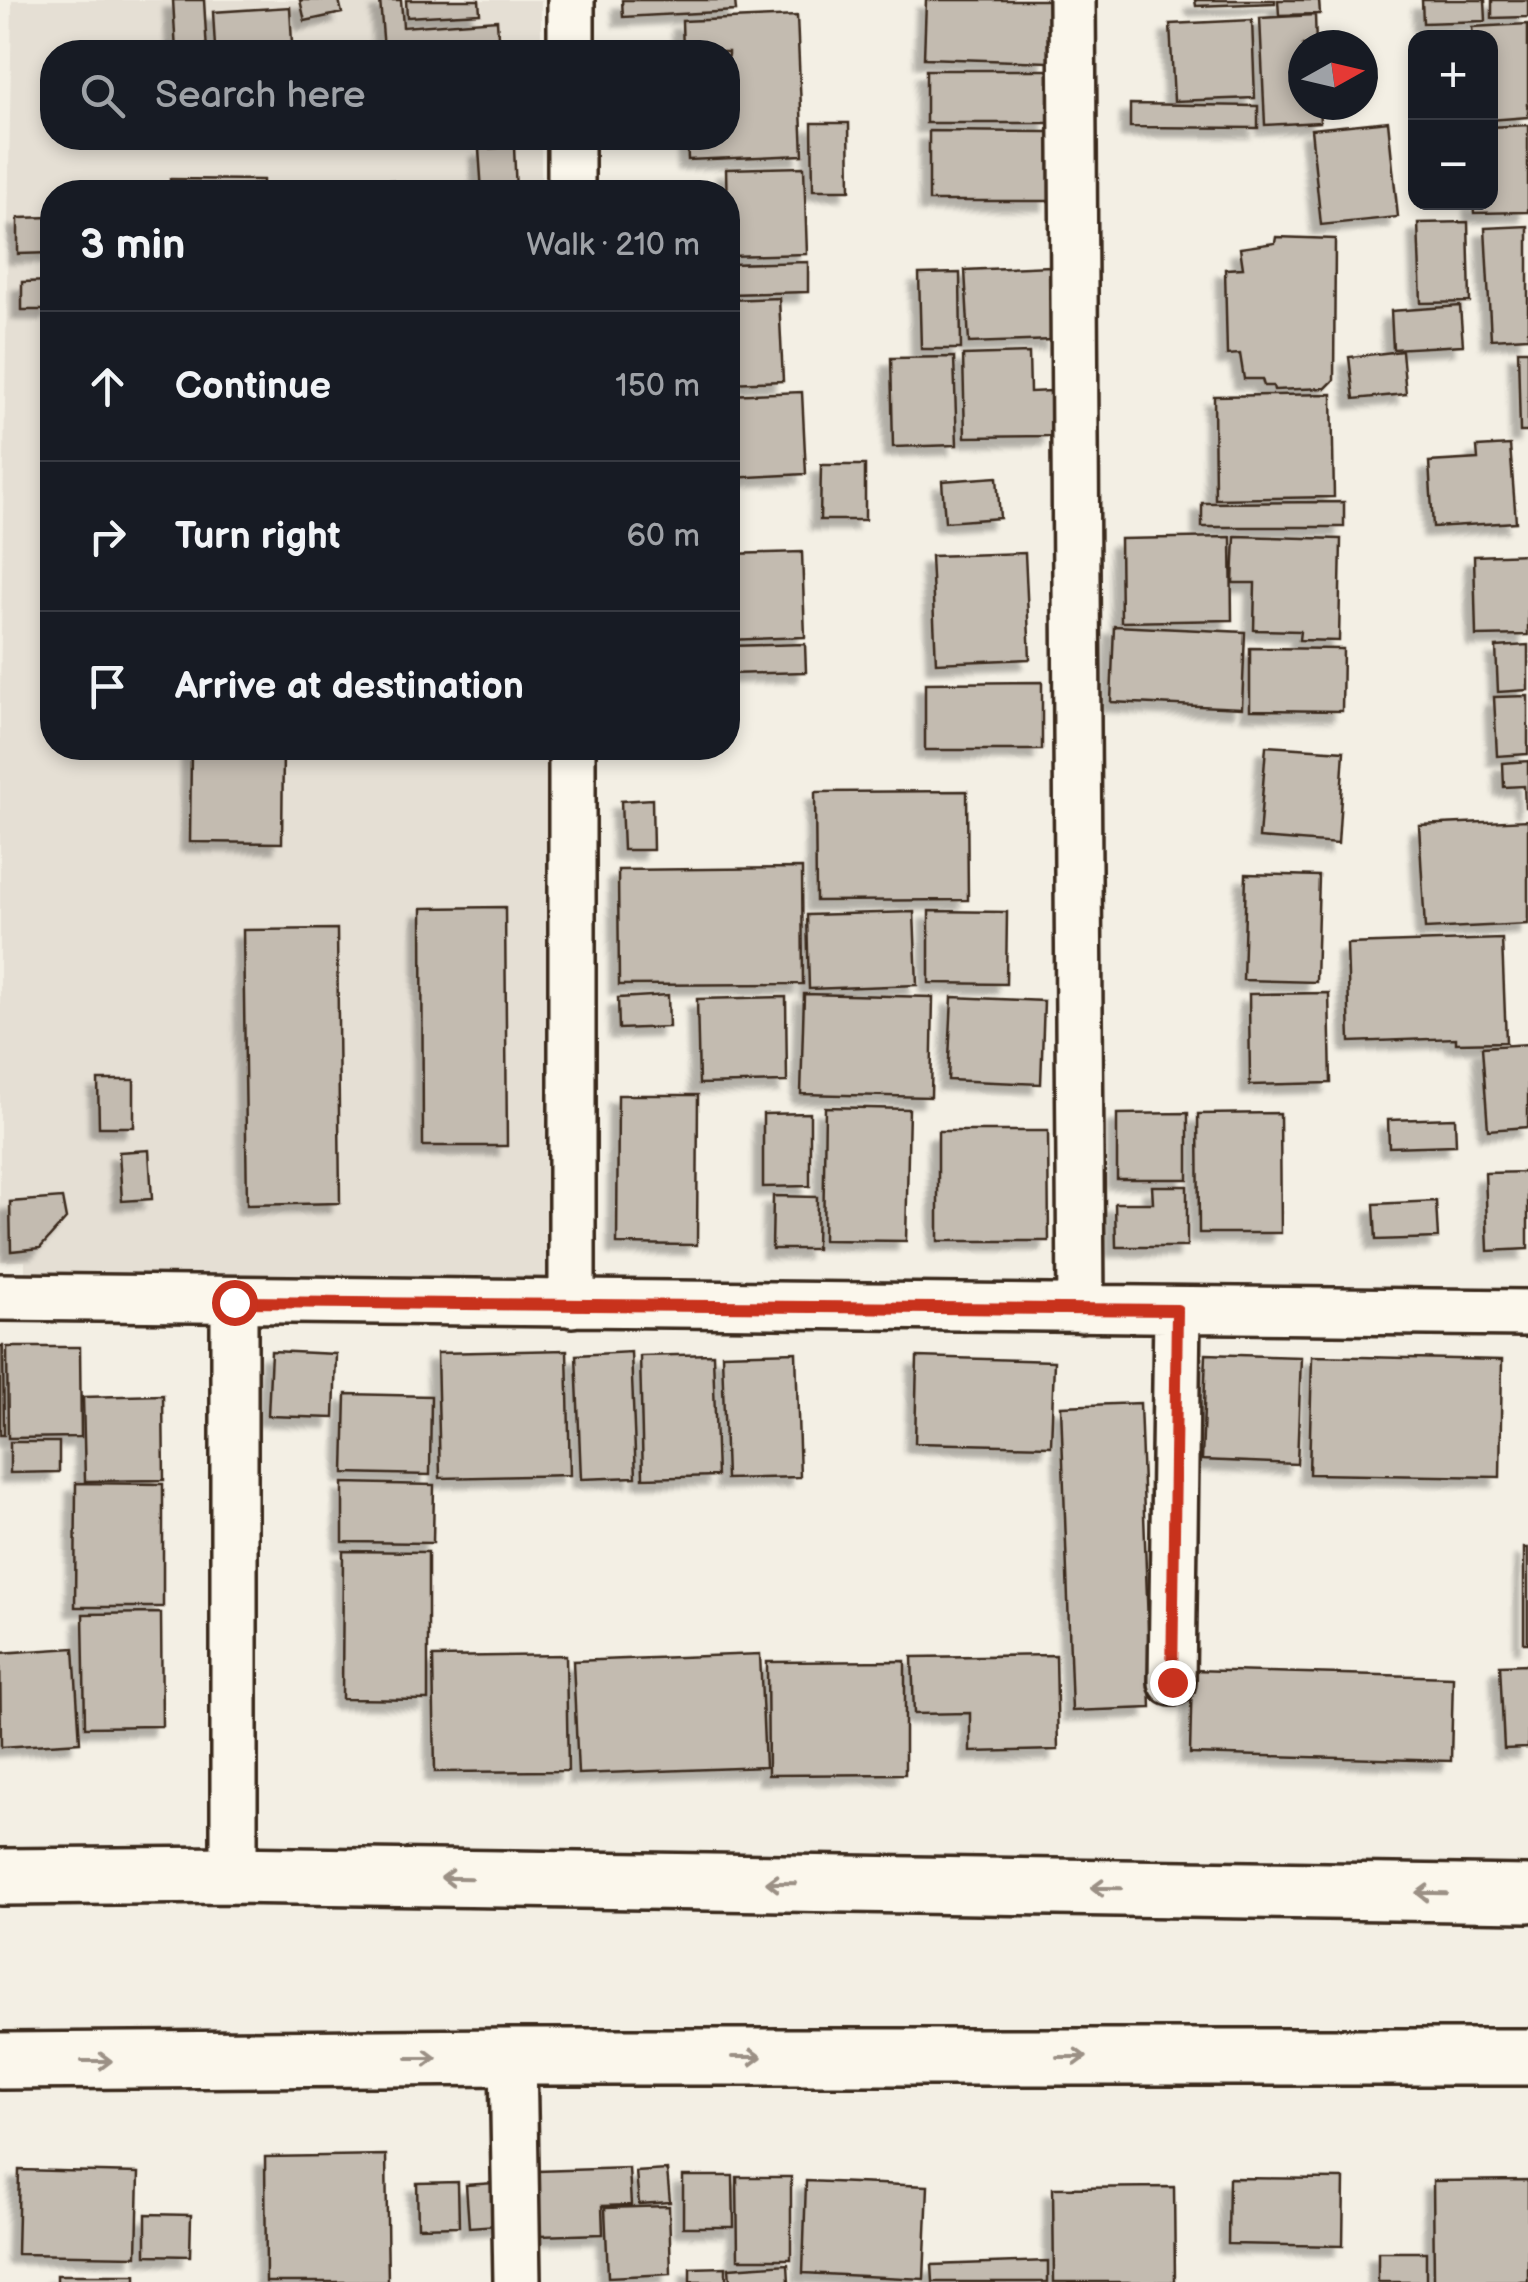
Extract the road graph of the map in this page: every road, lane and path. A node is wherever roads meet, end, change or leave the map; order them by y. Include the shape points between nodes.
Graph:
1 (571, 0) edge
2 (1072, 0) edge
3 (571, 40) edge
4 (571, 150) edge
5 (571, 180) edge
6 (572, 760) edge
7 (0, 1296) edge
8 (234, 1302) junction
9 (572, 1304) junction
10 (1081, 1309) junction
11 (1177, 1310) junction
12 (1528, 1313) edge
13 (1172, 1682) dead end
14 (234, 1875) junction
15 (0, 1876) edge
16 (1528, 1894) edge
17 (513, 2057) junction
18 (1528, 2057) edge
19 (0, 2062) edge
20 (517, 2282) edge

1 - 3 street
2 - 10 street
4 - 5 street
6 - 9 street
7 - 8 street
8 - 9 street
8 - 14 street
9 - 10 street
10 - 11 street
11 - 12 street
11 - 13 street
14 - 15 main road
16 -> 14 main road
17 -> 18 main road
19 -> 17 main road
17 - 20 street

